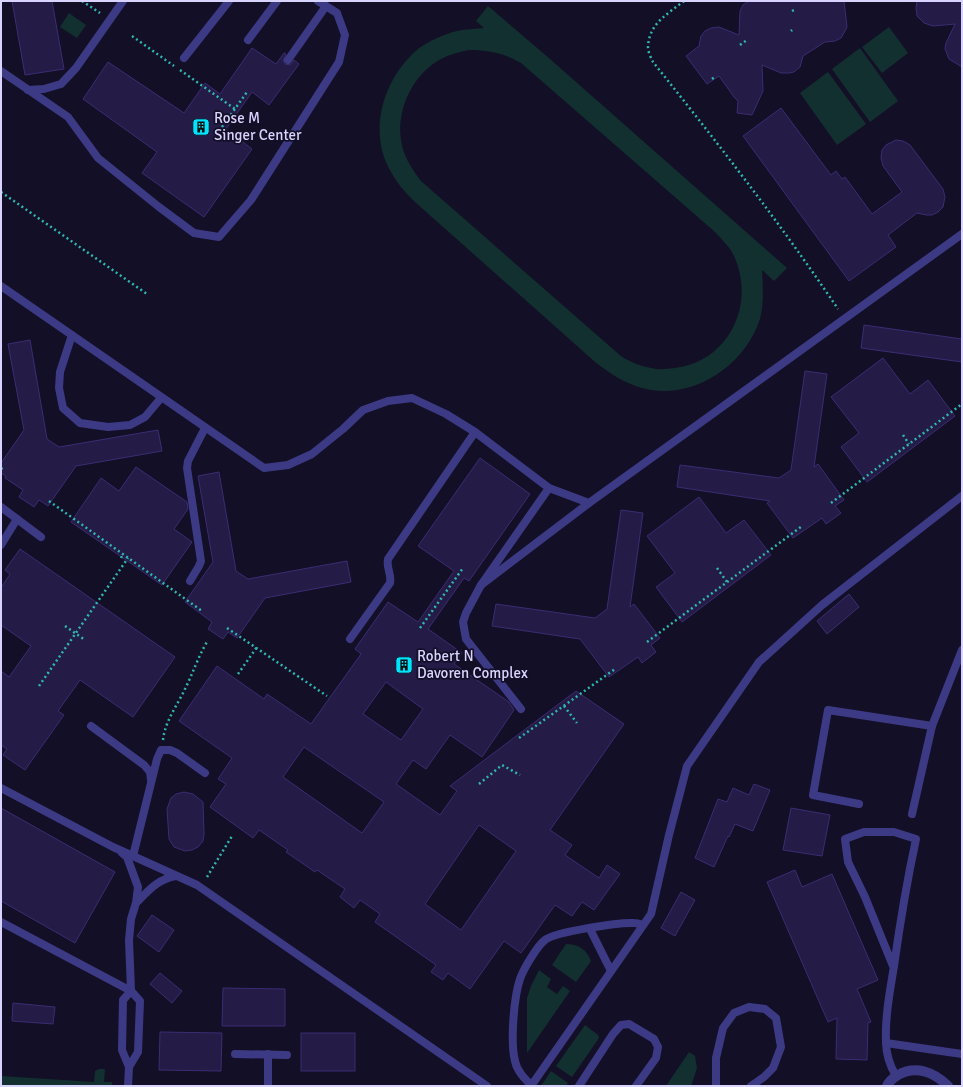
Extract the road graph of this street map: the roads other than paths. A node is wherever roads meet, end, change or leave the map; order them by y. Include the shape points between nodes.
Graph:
1 (123, 1) edge
2 (229, 1) edge
3 (277, 1) edge
4 (318, 1) edge
5 (326, 6) junction
6 (248, 40) dead end
7 (184, 58) dead end
8 (288, 60) dead end
9 (1, 71) edge
10 (28, 90) junction
11 (962, 234) edge
12 (1, 286) edge
13 (72, 335) junction
14 (161, 398) junction
15 (205, 428) junction
16 (475, 432) junction
17 (550, 488) junction
18 (962, 496) edge
19 (589, 503) junction
20 (1, 507) edge
21 (17, 519) junction
22 (41, 538) dead end
23 (1, 545) edge
24 (190, 581) dead end
25 (481, 585) junction
26 (350, 639) dead end
27 (962, 650) edge
28 (521, 709) dead end
29 (91, 726) dead end
30 (932, 726) junction
31 (205, 773) dead end
32 (152, 783) junction
33 (1, 788) edge
34 (859, 804) dead end
35 (912, 814) dead end
36 (113, 847) junction
37 (133, 856) junction
38 (176, 876) junction
39 (136, 903) junction
40 (1, 922) edge
41 (643, 925) junction
42 (590, 929) junction
43 (894, 966) junction
44 (611, 971) junction
45 (131, 990) junction
46 (886, 1043) junction
47 (235, 1054) dead end
48 (268, 1054) junction
49 (962, 1054) edge
50 (287, 1055) dead end
51 (129, 1067) junction
52 (896, 1076) junction
53 (128, 1086) edge
54 (268, 1086) edge
55 (488, 1086) edge
56 (531, 1086) edge
57 (579, 1086) edge
58 (636, 1086) edge
59 (716, 1086) edge
60 (751, 1086) edge
61 (887, 1086) edge
62 (948, 1086) edge

1 - 10 lane via 76,68 61,84
2 - 7 lane
3 - 6 lane
4 - 5 lane
5 - 8 lane
5 - 10 lane via 337,13 345,35 339,62 251,200 219,237 194,233 159,207 98,158 68,117
9 - 10 lane
11 - 19 lane
12 - 13 lane
13 - 14 lane
13 - 14 lane via 60,372 59,388 63,408 80,423 108,427 130,425 145,417
14 - 15 lane
15 - 16 lane via 264,468 288,465 312,454 364,410 388,401 412,398 446,414
15 - 24 lane via 187,468 200,561
16 - 17 lane
16 - 26 lane via 388,559 386,565 392,577 390,583
17 - 19 lane
17 - 25 lane
18 - 41 lane via 822,605 759,662 688,766 651,914
19 - 25 lane
20 - 21 lane
21 - 22 lane
21 - 23 lane
25 - 28 lane via 463,622 466,639
27 - 30 lane
29 - 32 lane via 144,765 150,772
30 - 34 lane via 828,710 813,795
30 - 35 lane
31 - 32 lane via 177,753 161,750
32 - 37 lane
33 - 36 lane
36 - 37 lane
36 - 39 lane via 127,857 138,887
37 - 38 lane
38 - 39 lane via 166,878
38 - 55 lane via 201,888
39 - 45 lane via 129,940
40 - 45 lane
41 - 42 lane via 618,924
41 - 44 lane
42 - 44 lane
42 - 56 lane via 557,934 544,940 520,978 513,1044 515,1061 521,1075
43 - 43 lane via 901,913 916,839 894,832 864,832 845,839 848,862
43 - 46 lane via 886,1013
44 - 56 lane
45 - 51 lane via 123,1000 122,1050
45 - 51 lane via 140,1001 138,1052
46 - 49 lane
46 - 52 lane via 890,1067
47 - 48 lane
48 - 50 lane
48 - 54 lane
51 - 53 lane
52 - 61 street
52 - 62 street via 918,1069 932,1073
57 - 58 lane via 613,1034 621,1025 629,1024 654,1039 658,1048 656,1058
59 - 60 lane via 716,1058 723,1028 734,1013 749,1007 765,1009 776,1018 781,1047 773,1068 764,1078

